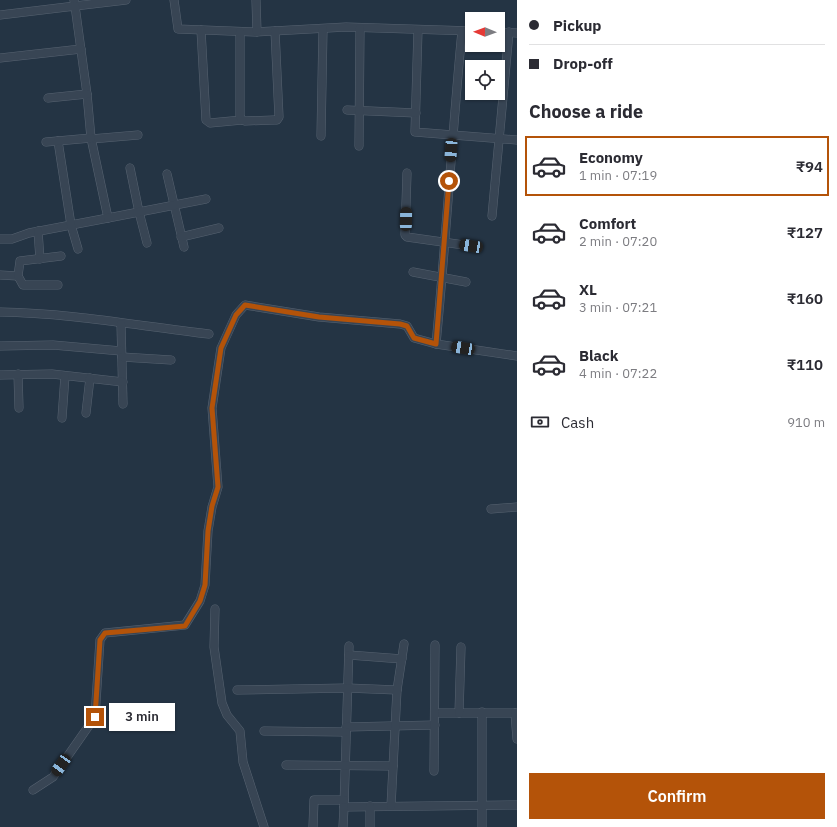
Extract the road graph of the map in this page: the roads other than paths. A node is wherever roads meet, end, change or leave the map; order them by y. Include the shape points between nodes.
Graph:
1 (126, 0) edge
2 (174, 0) edge
3 (256, 0) edge
4 (74, 3) edge
5 (0, 15) edge
6 (360, 28) junction
7 (323, 29) junction
8 (200, 30) junction
9 (418, 30) junction
10 (275, 31) junction
11 (462, 31) joint
12 (240, 32) junction
13 (257, 32) junction
14 (513, 32) edge
15 (81, 49) junction
16 (0, 58) edge
17 (87, 94) junction
18 (48, 98) dead end
19 (347, 110) dead end
20 (360, 110) junction
21 (416, 113) junction
22 (242, 120) junction
23 (138, 134) dead end
24 (452, 135) junction
25 (321, 136) dead end
26 (91, 138) junction
27 (499, 139) junction
28 (517, 140) edge
29 (58, 141) junction
30 (46, 142) dead end
31 (359, 146) dead end
32 (130, 168) dead end
33 (407, 173) dead end
34 (168, 174) dead end
35 (206, 199) dead end
36 (174, 205) junction
37 (139, 212) junction
38 (492, 216) dead end
39 (108, 218) junction
40 (71, 225) junction
41 (219, 228) dead end
42 (38, 231) junction
43 (181, 236) junction
44 (0, 239) edge
45 (445, 242) junction
46 (147, 243) dead end
47 (471, 246) dead end
48 (184, 247) dead end
49 (78, 249) dead end
50 (61, 256) dead end
51 (40, 259) junction
52 (413, 272) dead end
53 (0, 276) edge
54 (18, 276) junction
55 (442, 278) junction
56 (466, 282) dead end
57 (58, 285) dead end
58 (0, 312) edge
59 (122, 324) junction
60 (209, 334) dead end
61 (436, 344) junction
62 (0, 346) edge
63 (122, 354) junction
64 (517, 356) edge
65 (171, 360) dead end
66 (18, 374) junction
67 (0, 376) edge
68 (65, 376) junction
69 (90, 378) junction
70 (123, 382) junction
71 (123, 404) dead end
72 (19, 408) dead end
73 (86, 413) dead end
74 (62, 418) dead end
75 (517, 507) edge
76 (492, 509) dead end
77 (215, 609) dead end
78 (404, 644) dead end
79 (435, 645) dead end
80 (461, 647) dead end
81 (402, 659) junction
82 (348, 688) junction
83 (237, 690) dead end
84 (397, 690) junction
85 (482, 712) junction
86 (435, 713) junction
87 (459, 713) junction
88 (516, 713) edge
89 (435, 725) junction
90 (394, 726) junction
91 (346, 729) junction
92 (264, 731) dead end
93 (517, 739) edge
94 (286, 765) dead end
95 (345, 766) junction
96 (392, 766) junction
97 (434, 771) dead end
98 (33, 790) dead end
99 (344, 803) junction
100 (482, 805) junction
101 (517, 805) edge
102 (370, 806) junction
103 (391, 806) junction
104 (264, 827) edge
105 (313, 827) edge
106 (343, 827) edge
107 (370, 827) edge
108 (482, 827) edge

1 - 4 street
2 - 8 street via 178,29
3 - 13 street
4 - 5 street
4 - 15 street
6 - 7 street
6 - 9 street
6 - 20 street
7 - 10 street
7 - 25 street
8 - 12 street
8 - 22 street via 206,120 210,123
9 - 11 street
9 - 21 street
10 - 13 street
10 - 22 street via 279,117 274,120
11 - 24 street
12 - 13 street
12 - 22 street
14 - 27 street
15 - 16 street
15 - 17 street
17 - 18 street
17 - 26 street
19 - 20 street
20 - 21 street
20 - 31 street
21 - 24 street via 414,132
23 - 26 street
24 - 27 street
24 - 45 street
26 - 29 street
26 - 39 street
27 - 28 street
27 - 38 street
29 - 30 street
29 - 40 street
32 - 37 street
33 - 45 street via 405,235
34 - 36 street
35 - 36 street
36 - 37 street
36 - 43 street
37 - 39 street
37 - 46 street
39 - 40 street
40 - 42 street
40 - 49 street
41 - 43 street
42 - 44 street via 12,239
42 - 51 street
43 - 48 street
45 - 47 street
45 - 55 street
50 - 51 street
51 - 54 street via 20,261
52 - 55 street
53 - 54 street
54 - 57 street via 23,285
55 - 56 street
55 - 61 street
58 - 59 street
59 - 60 street
59 - 63 street
61 - 64 street
61 - 98 street via 414,338 407,326 400,324 319,317 245,305 236,315 221,348 212,408 218,487 208,531 205,585 200,601 185,626 105,633 100,640 95,717 53,777
62 - 63 street via 53,345
63 - 65 street
63 - 70 street
66 - 67 street
66 - 68 street
66 - 72 street
68 - 69 street
68 - 74 street
69 - 70 street
69 - 73 street
70 - 71 street
75 - 76 street
77 - 104 street via 214,647 222,703 227,715 240,731 243,762
78 - 81 street
79 - 86 street
80 - 87 street
81 - 82 street via 349,651
81 - 84 street
82 - 83 street
82 - 84 street
82 - 91 street
84 - 90 street
85 - 87 street
85 - 88 street
85 - 100 street
86 - 87 street
86 - 89 street
88 - 93 street
89 - 90 street
89 - 97 street
90 - 91 street
90 - 96 street
91 - 92 street
91 - 95 street
94 - 95 street
95 - 96 street
95 - 99 street
96 - 103 street
99 - 102 street
99 - 105 street via 314,800
99 - 106 street
100 - 101 street
100 - 103 street
100 - 108 street
102 - 103 street
102 - 107 street

